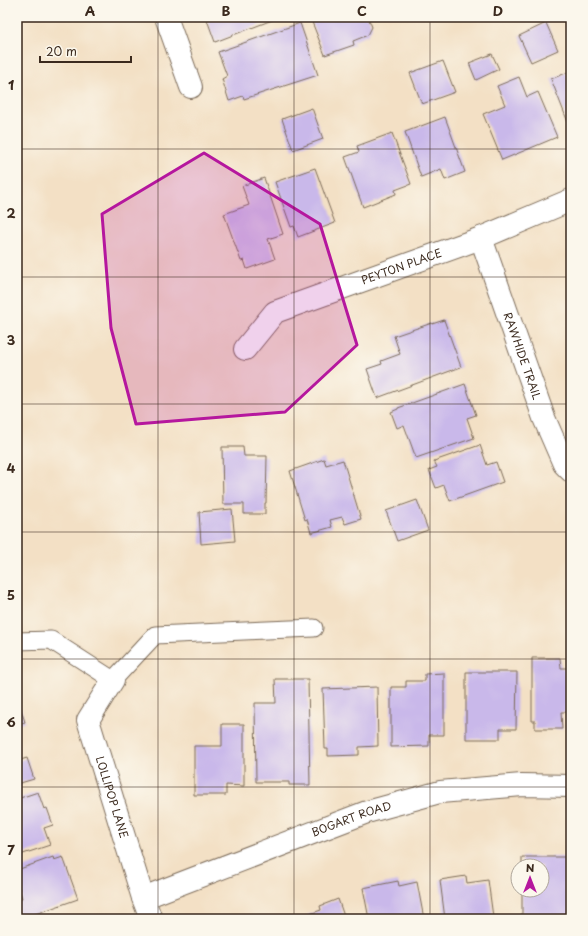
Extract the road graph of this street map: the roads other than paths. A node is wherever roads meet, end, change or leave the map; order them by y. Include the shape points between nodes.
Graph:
1 (166, 17) edge
2 (191, 87) dead end
3 (571, 200) edge
4 (481, 238) junction
5 (245, 349) dead end
6 (571, 471) edge
7 (314, 628) dead end
8 (17, 641) edge
9 (113, 680) junction
10 (571, 786) edge
11 (143, 898) junction
12 (150, 919) edge

1 - 2 street
3 - 4 street, PEYTON PLACE
4 - 5 street, PEYTON PLACE via 276,312
4 - 6 street, RAWHIDE TRAIL via 544,418 564,464
7 - 9 lane via 155,635
8 - 9 lane via 51,640
9 - 11 street, LOLLIPOP LANE via 88,720
10 - 11 street, BOGART ROAD via 522,785 440,792 367,812
11 - 12 street, LOLLIPOP LANE

